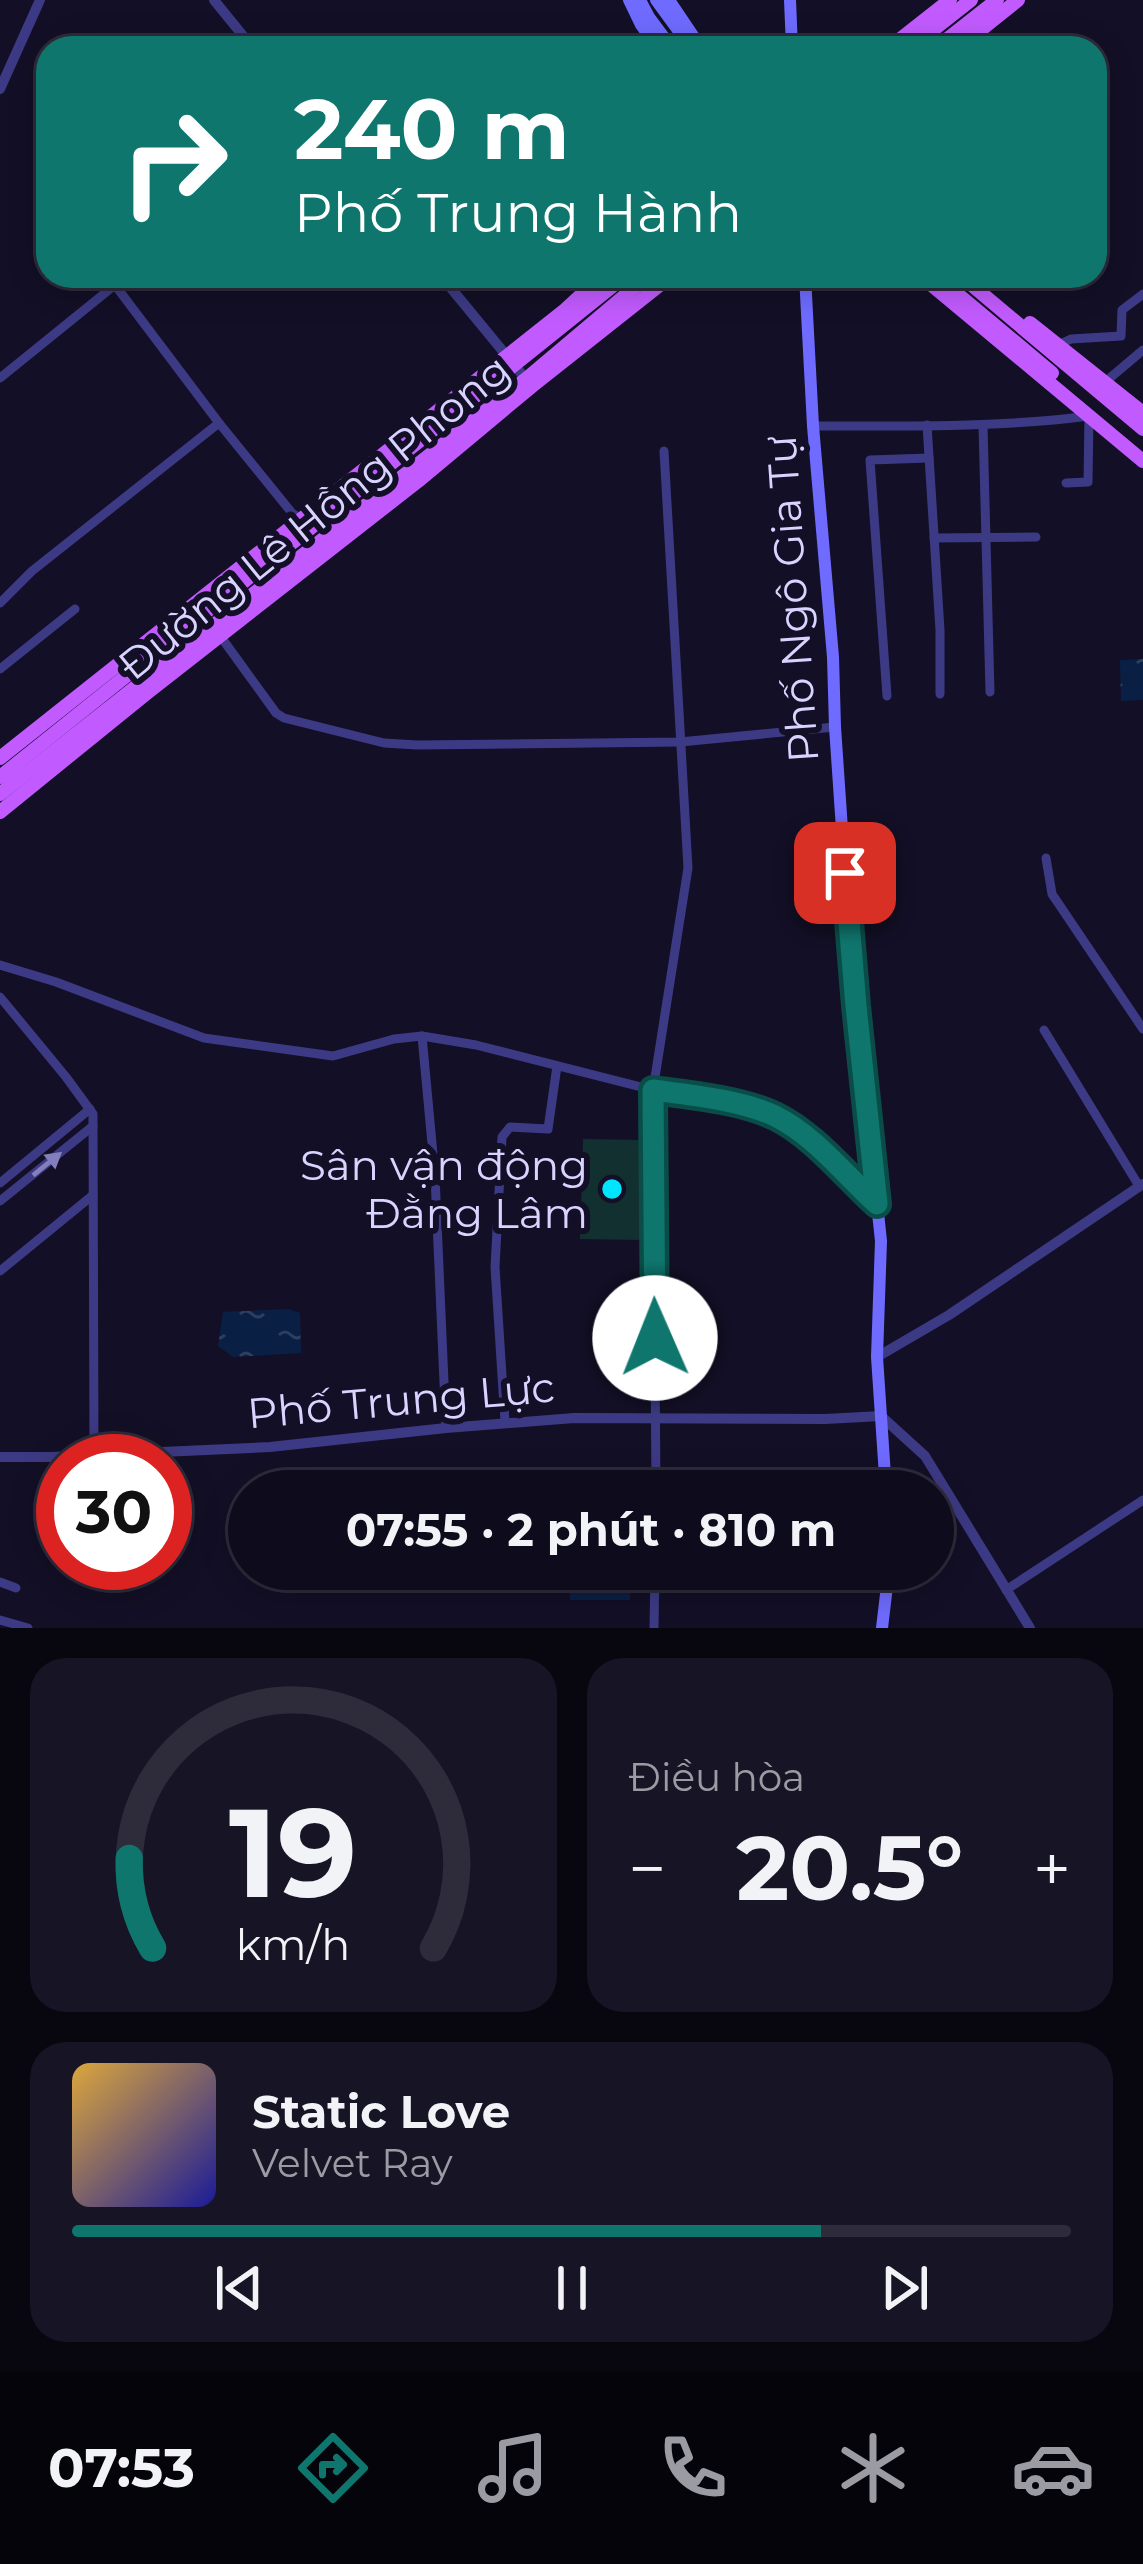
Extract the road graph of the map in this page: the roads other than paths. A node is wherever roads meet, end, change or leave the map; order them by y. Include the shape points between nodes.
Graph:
1 (40, 0) edge
2 (214, 0) edge
3 (629, 0) edge
4 (640, 0) edge
5 (656, 0) edge
6 (669, 0) edge
7 (790, 0) edge
8 (950, 0) edge
9 (971, 0) edge
10 (997, 0) edge
11 (1018, 0) edge
12 (645, 21) junction
13 (244, 36) edge
14 (652, 36) edge
15 (660, 36) edge
16 (682, 36) edge
17 (693, 36) edge
18 (792, 36) edge
19 (904, 36) edge
20 (925, 36) edge
21 (951, 36) edge
22 (973, 36) edge
23 (0, 89) edge
24 (111, 288) edge
25 (117, 288) edge
26 (451, 288) edge
27 (589, 288) edge
28 (609, 288) edge
29 (635, 288) edge
30 (655, 288) edge
31 (806, 288) edge
32 (935, 288) edge
33 (950, 288) edge
34 (975, 288) edge
35 (988, 288) edge
36 (1143, 294) edge
37 (1058, 346) junction
38 (1143, 350) edge
39 (510, 361) junction
40 (0, 378) edge
41 (529, 382) junction
42 (1104, 383) junction
43 (1142, 411) edge
44 (1089, 416) junction
45 (218, 423) junction
46 (927, 425) junction
47 (813, 426) junction
48 (983, 426) junction
49 (1143, 429) edge
50 (1143, 449) edge
51 (664, 451) dead end
52 (929, 458) junction
53 (1143, 461) edge
54 (1066, 482) dead end
55 (324, 517) junction
56 (301, 518) junction
57 (1036, 537) dead end
58 (934, 538) junction
59 (987, 538) junction
60 (0, 603) edge
61 (76, 609) dead end
62 (221, 637) junction
63 (0, 669) edge
64 (137, 676) junction
65 (990, 692) dead end
66 (940, 694) dead end
67 (887, 697) dead end
68 (835, 727) junction
69 (680, 742) junction
70 (0, 758) edge
71 (0, 777) edge
72 (0, 794) edge
73 (0, 812) edge
74 (1046, 858) dead end
75 (2, 968) edge
76 (0, 997) edge
77 (1143, 1029) edge
78 (1044, 1030) dead end
79 (422, 1036) junction
80 (557, 1066) junction
81 (653, 1090) junction
82 (90, 1109) junction
83 (93, 1126) junction
84 (0, 1183) edge
85 (1141, 1185) edge
86 (93, 1195) junction
87 (0, 1201) edge
88 (877, 1204) junction
89 (0, 1271) edge
90 (877, 1357) junction
91 (881, 1416) junction
92 (657, 1418) junction
93 (506, 1422) junction
94 (446, 1428) junction
95 (94, 1434) edge
96 (192, 1452) edge
97 (0, 1457) edge
98 (36, 1457) edge
99 (656, 1470) edge
100 (885, 1470) edge
101 (1143, 1500) edge
102 (0, 1582) edge
103 (16, 1588) dead end
104 (655, 1590) edge
105 (887, 1590) edge
106 (1006, 1590) junction
107 (0, 1620) edge
108 (28, 1628) edge
109 (655, 1628) edge
110 (882, 1628) edge
111 (1030, 1628) edge

1 - 23 street
2 - 13 street
3 - 12 main road
4 - 12 main road
5 - 16 main road
6 - 17 main road
7 - 18 main road
8 - 19 main road
9 - 20 main road
10 - 21 main road
11 - 22 main road
12 - 14 main road
12 - 15 main road
24 - 40 street
25 - 45 street
26 - 39 street
27 - 39 main road, Đường Lê Hồng Phong
28 - 39 main road, Đường Lê Hồng Phong
29 - 41 main road, Đường Lê Hồng Phong
30 - 41 main road, Đường Lê Hồng Phong
31 - 47 main road, Phố Ngô Gia Tự
32 - 44 main road
33 - 50 main road
34 - 49 main road
35 - 37 main road
36 - 37 street via 1122,310 1121,336
37 - 42 main road
38 - 42 street
39 - 41 street
39 - 55 main road, Đường Lê Hồng Phong
39 - 56 main road, Đường Lê Hồng Phong
41 - 62 main road, Đường Lê Hồng Phong
41 - 64 main road, Đường Lê Hồng Phong
42 - 43 main road
44 - 48 street
44 - 53 main road
44 - 54 street via 1088,482
45 - 56 street
45 - 60 street
46 - 47 street
46 - 48 street
46 - 52 street
47 - 68 main road, Phố Ngô Gia Tự
48 - 59 street
51 - 69 street
52 - 58 street
52 - 67 street via 870,460
55 - 56 street
55 - 64 main road, Đường Lê Hồng Phong
56 - 64 main road, Đường Lê Hồng Phong
57 - 59 street
58 - 59 street
58 - 66 street
59 - 65 street
61 - 63 street
62 - 64 main road, Đường Lê Hồng Phong
62 - 69 street via 284,718 384,743
64 - 70 main road, Đường Lê Hồng Phong
64 - 71 main road, Đường Lê Hồng Phong
64 - 72 main road, Đường Lê Hồng Phong
64 - 73 main road, Đường Lê Hồng Phong
68 - 69 street
68 - 88 main road, Phố Ngô Gia Tự
69 - 81 street via 688,868
74 - 77 street via 1052,894
75 - 79 street via 204,1038 333,1056
76 - 82 street
78 - 85 street
79 - 80 street
79 - 94 street
80 - 81 street
80 - 93 street via 548,1129 510,1127 502,1137 495,1267
81 - 88 street via 772,1114
81 - 92 street
82 - 83 street
82 - 84 street
83 - 86 street
87 -> 83 street
85 - 90 street
86 - 89 street
86 - 95 street
88 - 90 main road, Phố Ngô Gia Tự
90 - 91 main road, Phố Ngô Gia Tự
91 - 92 street, Phố Trung Lực
91 - 100 main road, Phố Ngô Gia Tự
91 - 106 street via 925,1456
92 - 93 street, Phố Trung Lực
92 - 99 street
93 - 94 street, Phố Trung Lực
94 - 96 street, Phố Trung Lực
97 - 98 street, Phố Trung Lực
101 - 106 street
102 - 103 street
104 - 109 street
105 - 110 main road
106 - 111 street
107 - 108 street

